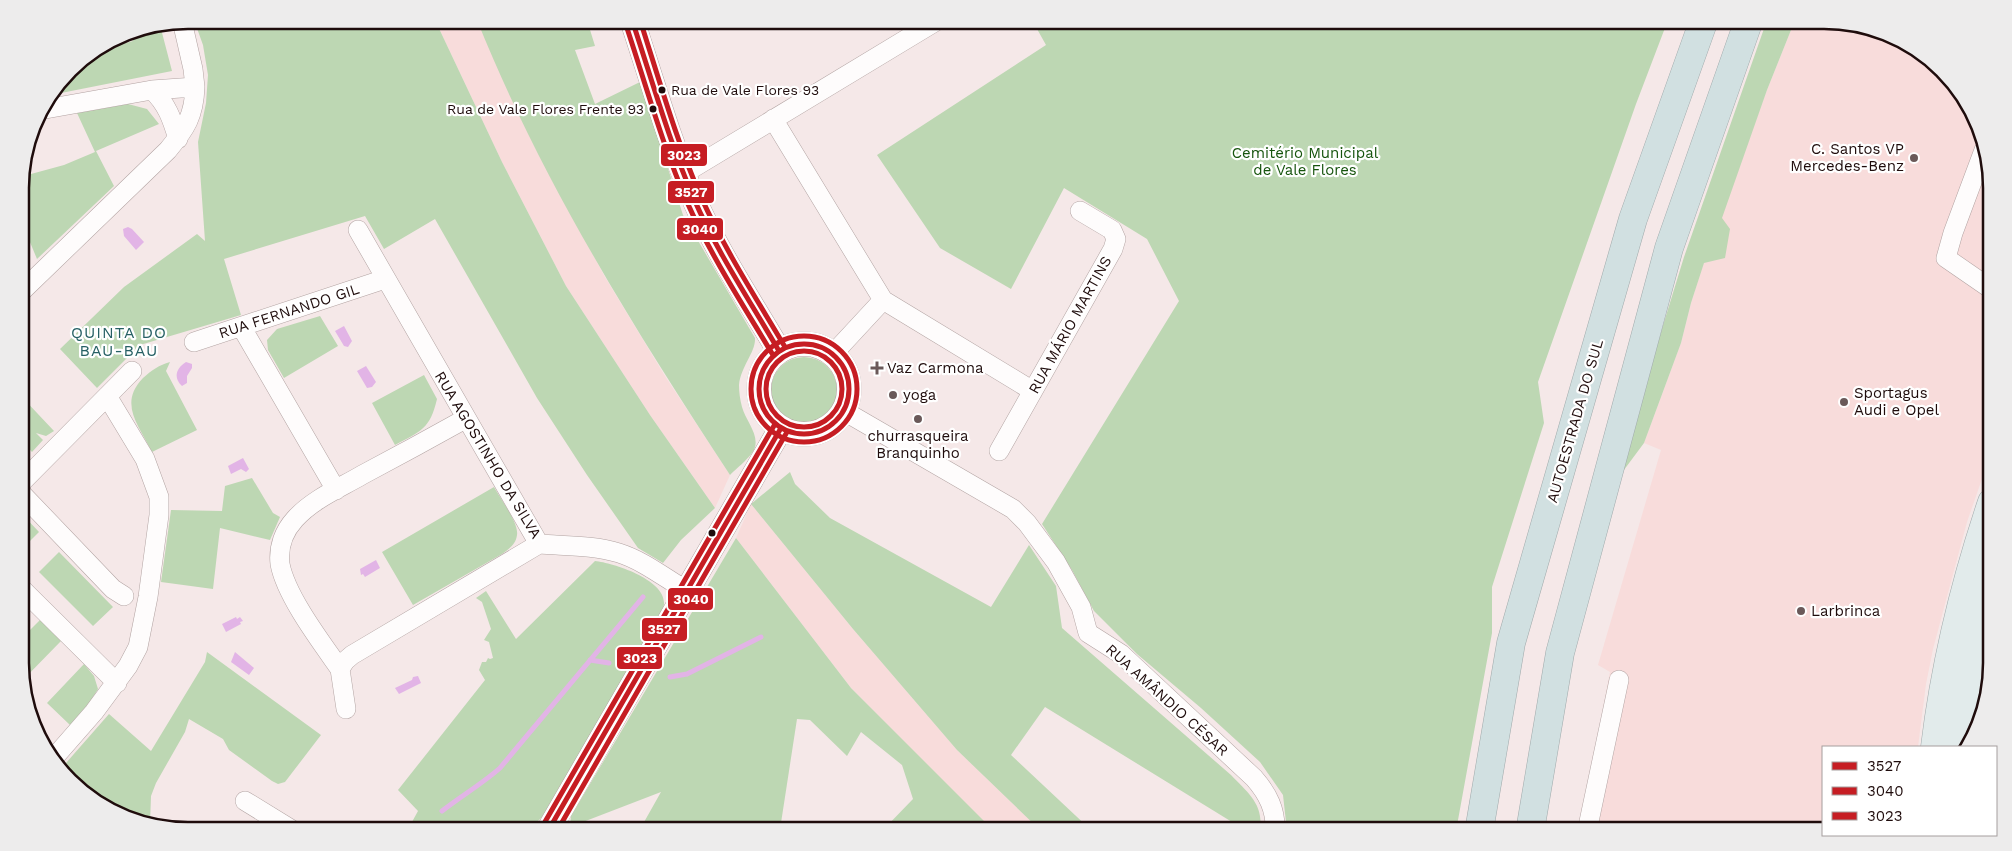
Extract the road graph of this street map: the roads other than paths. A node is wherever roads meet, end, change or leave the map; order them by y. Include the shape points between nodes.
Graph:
1 (184, 29) edge
2 (635, 29) edge
3 (923, 29) edge
4 (1701, 29) edge
5 (1746, 29) edge
6 (195, 87) junction
7 (152, 90) junction
8 (50, 108) edge
9 (773, 119) junction
10 (178, 139) junction
11 (1981, 159) edge
12 (683, 174) junction
13 (1080, 211) dead end
14 (358, 230) dead end
15 (385, 280) junction
16 (1983, 283) edge
17 (29, 284) edge
18 (883, 300) junction
19 (242, 328) junction
20 (194, 342) dead end
21 (779, 351) junction
22 (833, 354) junction
23 (132, 371) dead end
24 (1033, 390) junction
25 (108, 396) junction
26 (844, 411) junction
27 (465, 419) junction
28 (781, 428) junction
29 (999, 451) dead end
30 (29, 475) edge
31 (336, 490) junction
32 (29, 501) edge
33 (1983, 530) edge
34 (539, 544) junction
35 (687, 591) junction
36 (29, 596) edge
37 (124, 596) dead end
38 (1983, 609) edge
39 (340, 669) junction
40 (1619, 680) dead end
41 (117, 683) junction
42 (346, 709) dead end
43 (1935, 746) edge
44 (1957, 746) edge
45 (58, 754) edge
46 (244, 801) dead end
47 (279, 822) edge
48 (554, 822) edge
49 (1275, 822) edge
50 (1481, 822) edge
51 (1532, 822) edge
52 (1589, 822) edge

1 - 6 street
2 - 12 street
3 - 9 street
4 - 50 highway, AUTOESTRADA DO SUL via 1634,219 1511,643
5 - 51 highway via 1669,248 1560,653
6 - 7 street
6 - 10 street via 191,117
7 - 8 street
7 - 10 street via 169,111
9 - 12 street
9 - 18 street
10 - 17 street via 152,168
11 - 16 street via 1946,258
12 - 21 street via 707,226
13 - 24 street, RUA MÁRIO MARTINS via 1112,230 1116,239
14 - 15 street, RUA AGOSTINHO DA SILVA
15 - 19 street, RUA FERNANDO GIL
15 - 27 street, RUA AGOSTINHO DA SILVA
18 - 22 street
18 - 24 street
19 - 20 street, RUA FERNANDO GIL
19 - 31 street
21 - 22 street via 797,344 816,345
21 - 28 street via 764,368 758,390 765,412
22 - 26 street via 848,380 848,401
23 - 25 street
24 - 29 street, RUA MÁRIO MARTINS
25 - 30 street
25 - 41 street via 145,459 159,497 143,625 138,647
26 - 28 street via 823,430 809,434 794,434
26 - 49 street, RUA AMÂNDIO CÉSAR via 1013,510 1028,523 1070,584 1088,633 1120,654 1254,778 1272,806
27 - 31 street
27 - 34 street, RUA AGOSTINHO DA SILVA
28 - 35 street
31 - 39 street via 309,506 295,519 285,533 280,562 291,592
32 - 37 street via 113,589
33 - 43 main road via 1953,635
34 - 35 street, RUA AGOSTINHO DA SILVA via 619,553
34 - 39 street via 352,655
35 - 48 street
36 - 41 street
38 - 44 main road via 1972,651
39 - 42 street
40 - 52 street
41 - 45 street
46 - 47 street

